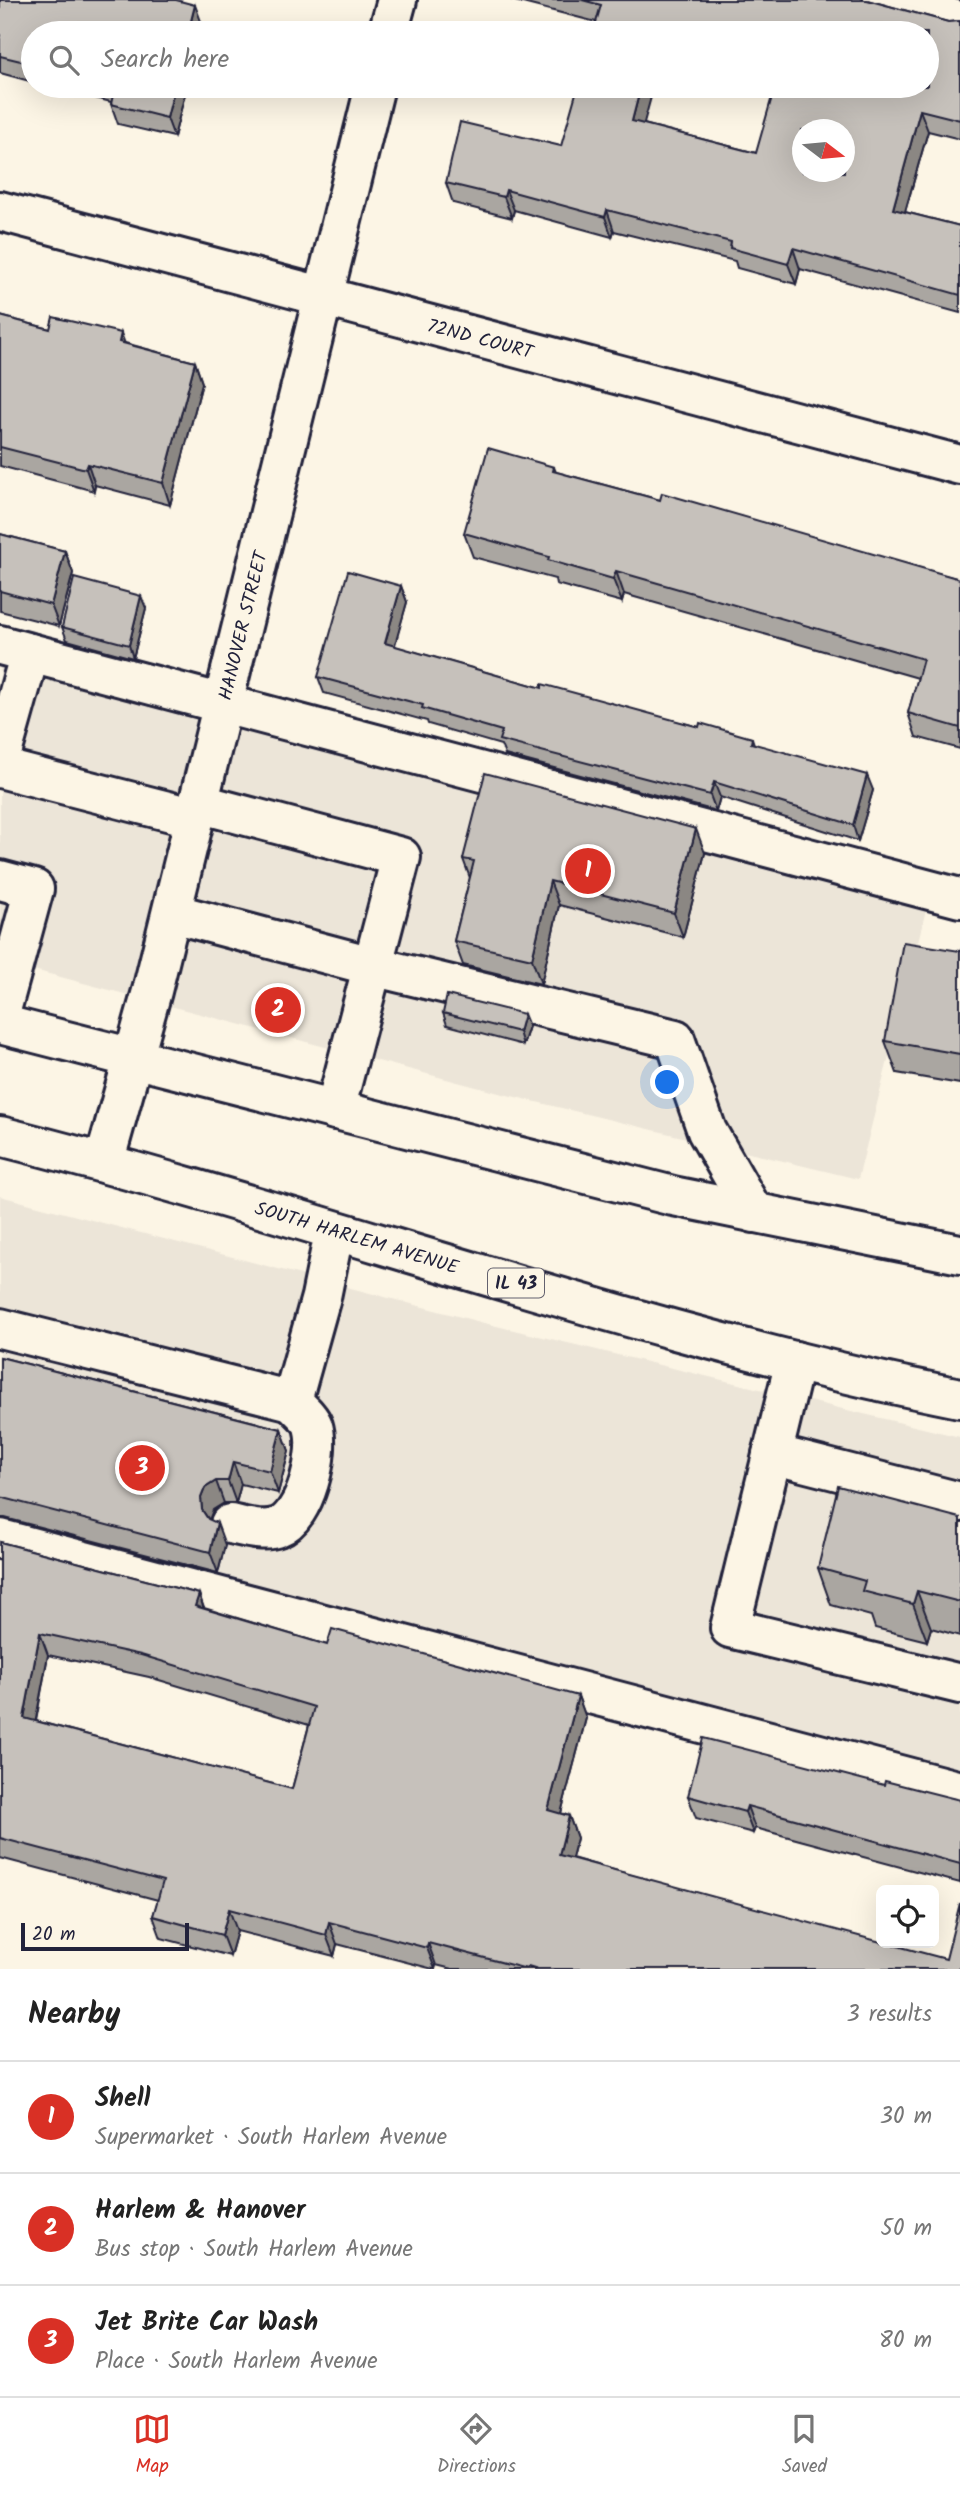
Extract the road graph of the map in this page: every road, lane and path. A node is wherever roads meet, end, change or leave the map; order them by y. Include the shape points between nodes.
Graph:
1 (397, 0) edge
2 (882, 0) edge
3 (391, 21) edge
4 (960, 21) edge
5 (373, 98) edge
6 (0, 211) edge
7 (323, 296) junction
8 (960, 465) edge
9 (15, 649) edge
10 (223, 704) junction
11 (0, 760) edge
12 (0, 768) edge
13 (197, 811) junction
14 (0, 880) edge
15 (960, 898) edge
16 (172, 913) junction
17 (372, 967) junction
18 (0, 1014) edge
19 (0, 1024) edge
20 (135, 1060) junction
21 (335, 1110) junction
22 (0, 1136) edge
23 (104, 1163) junction
24 (754, 1213) junction
25 (334, 1233) junction
26 (960, 1254) edge
27 (0, 1328) edge
28 (795, 1361) junction
29 (960, 1398) edge
30 (292, 1401) junction
31 (772, 1454) junction
32 (960, 1502) edge
33 (230, 1524) dead end
34 (0, 1539) edge
35 (960, 1684) edge
36 (960, 1791) edge

1 - 3 street
2 - 4 street
5 - 7 street, HANOVER STREET
6 - 7 street, 72ND COURT
7 - 8 street, 72ND COURT
7 - 10 street, HANOVER STREET
9 - 10 street
9 - 11 street
10 - 13 street, HANOVER STREET
10 - 15 street
12 - 13 street
13 - 16 street, HANOVER STREET
13 - 17 street via 401,857
14 - 18 street via 34,889
16 - 17 street
16 - 20 street, HANOVER STREET
17 - 21 street
17 - 24 street via 675,1039 707,1131
19 - 20 street
20 - 21 street
20 - 23 street, HANOVER STREET
21 - 24 street
22 - 23 street, SOUTH HARLEM AVENUE / IL 43
23 - 25 street, SOUTH HARLEM AVENUE / IL 43
24 - 26 street
25 - 28 street, SOUTH HARLEM AVENUE / IL 43
25 - 30 street
27 - 30 street
28 - 29 street, SOUTH HARLEM AVENUE / IL 43
28 - 31 street
30 - 33 street via 313,1424 315,1450 296,1511 286,1522 269,1529
31 - 32 street
31 - 35 street via 730,1628
34 - 36 street

